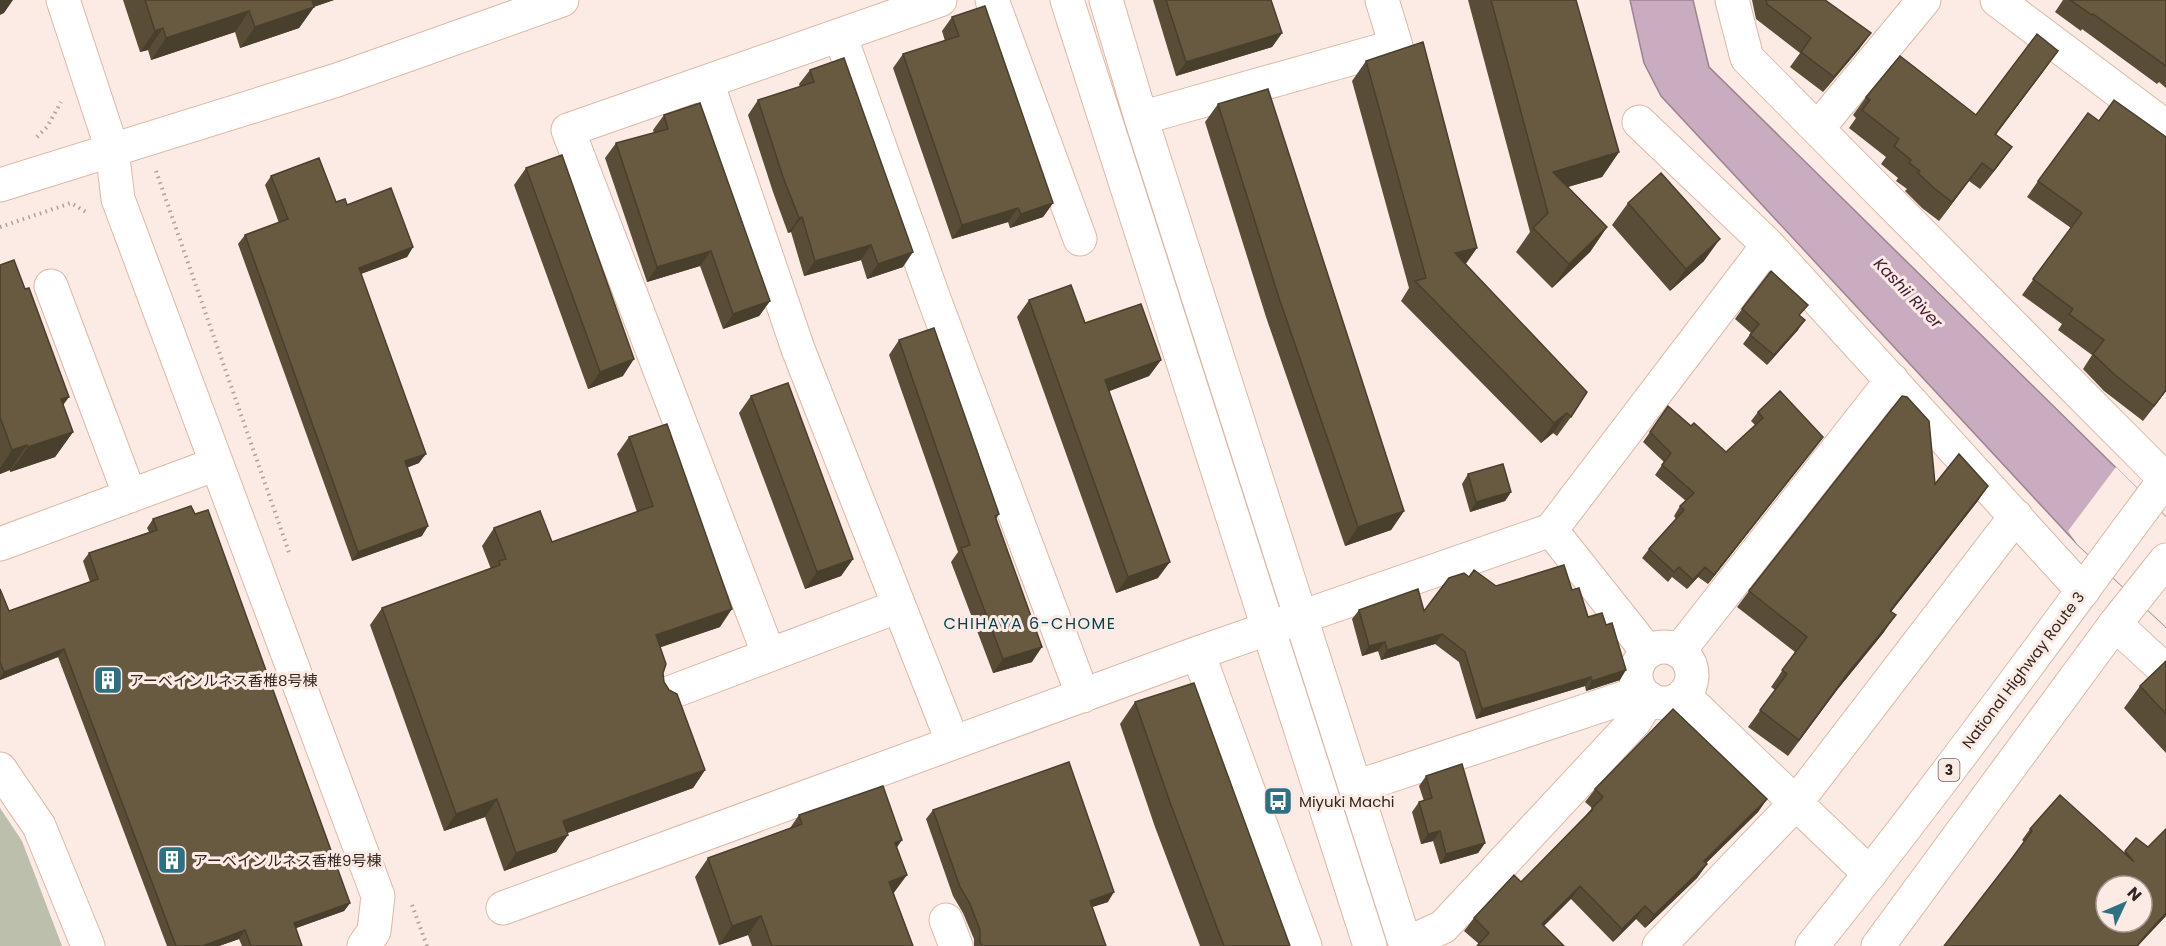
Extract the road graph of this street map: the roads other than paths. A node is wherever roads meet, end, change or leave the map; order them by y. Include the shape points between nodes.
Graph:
1 (63, 0) edge
2 (562, 0) edge
3 (940, 0) edge
4 (992, 0) edge
5 (1067, 0) edge
6 (1106, 0) edge
7 (1382, 0) edge
8 (1732, 0) edge
9 (1924, 0) edge
10 (1997, 0) edge
11 (840, 35) junction
12 (707, 82) junction
13 (1142, 118) junction
14 (1640, 122) dead end
15 (2166, 127) edge
16 (1818, 128) junction
17 (112, 149) junction
18 (0, 186) edge
19 (1080, 239) dead end
20 (1767, 245) junction
21 (51, 286) dead end
22 (1892, 380) junction
23 (216, 464) junction
24 (2165, 478) edge
25 (130, 496) junction
26 (2016, 516) junction
27 (1551, 530) junction
28 (0, 544) edge
29 (2166, 560) edge
30 (2083, 591) junction
31 (899, 606) junction
32 (1301, 617) junction
33 (2115, 624) junction
34 (1269, 628) junction
35 (1210, 649) junction
36 (1663, 651) junction
37 (768, 655) junction
38 (2166, 672) edge
39 (669, 693) edge
40 (1646, 695) junction
41 (1683, 695) junction
42 (1083, 696) junction
43 (953, 743) junction
44 (0, 769) edge
45 (1356, 786) junction
46 (1795, 804) junction
47 (1870, 874) junction
48 (503, 908) dead end
49 (1405, 945) edge
50 (88, 946) edge
51 (364, 946) edge
52 (1305, 946) edge
53 (1370, 946) edge
54 (1659, 946) edge
55 (1812, 946) edge
56 (1878, 946) edge

1 - 17 main road
2 - 17 main road via 338,80
3 - 11 main road
4 - 19 main road
5 - 34 main road
6 - 13 main road
7 - 13 main road via 1396,46
8 - 16 main road via 1747,58
9 - 16 main road
10 - 15 main road
11 - 12 main road
11 - 42 main road
12 - 31 main road via 798,349
12 - 37 main road via 568,130
13 - 32 main road
14 - 20 main road
16 - 24 main road
17 - 18 main road
17 - 23 main road via 118,199
20 - 22 main road
20 - 27 main road
21 - 25 main road
22 - 26 main road
22 - 36 main road
23 - 25 main road
23 - 51 main road via 378,896 374,932
24 - 30 main road, National Highway Route 3 / 3
25 - 28 main road
26 - 30 main road
26 - 46 main road
27 - 32 main road
27 - 36 main road
29 - 33 main road
30 - 47 main road, National Highway Route 3 / 3
31 - 37 main road
31 - 43 main road
32 - 34 main road
32 - 45 main road
33 - 38 main road
33 - 56 main road
34 - 35 main road
34 - 53 main road
35 - 42 main road
35 - 52 main road
36 - 40 main road via 1641,658 1637,666 1638,684
36 - 41 main road via 1690,664 1692,681
37 - 39 main road
40 - 41 main road via 1667,703
40 - 45 main road
40 - 49 main road via 1635,721 1443,927
41 - 46 main road
42 - 43 main road
43 - 48 main road
44 - 50 main road via 39,826
45 - 49 main road
46 - 47 main road
46 - 54 main road
47 - 55 main road, National Highway Route 3 / 3

